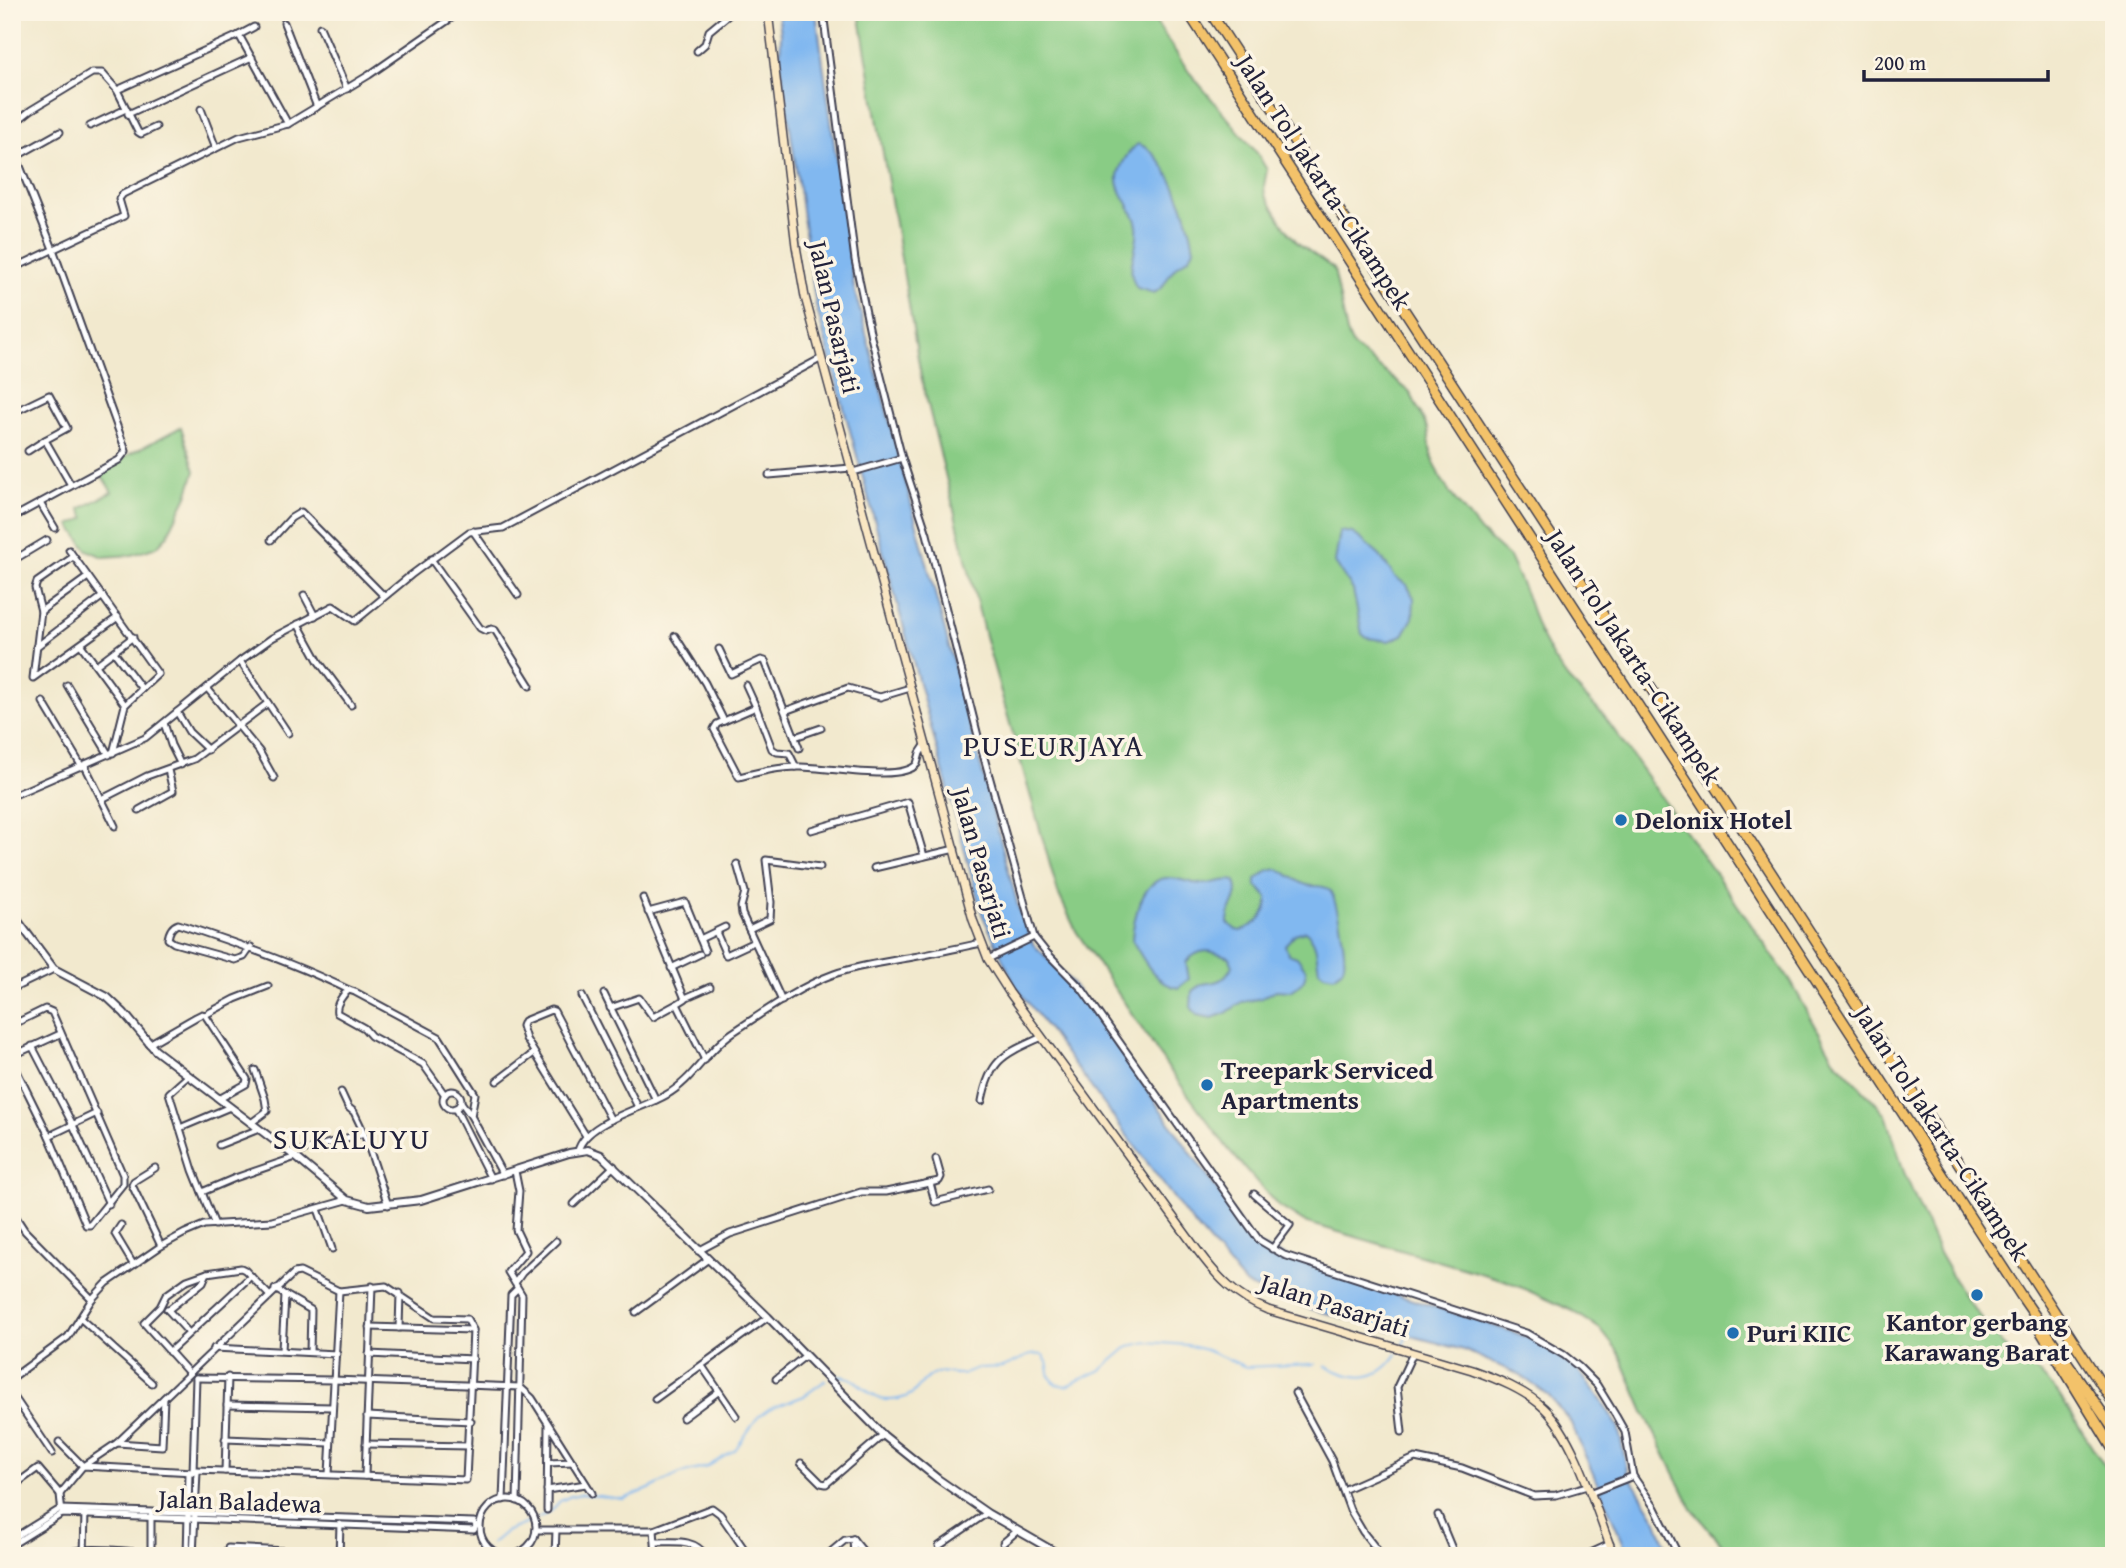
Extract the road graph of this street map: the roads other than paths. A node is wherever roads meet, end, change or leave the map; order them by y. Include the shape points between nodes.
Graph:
1 (460, 12) edge
2 (732, 12) edge
3 (768, 12) edge
4 (823, 12) edge
5 (1188, 12) edge
6 (1210, 12) edge
7 (284, 23) dead end
8 (254, 27) dead end
9 (320, 27) dead end
10 (239, 35) junction
11 (697, 51) dead end
12 (252, 57) junction
13 (347, 89) junction
14 (117, 90) junction
15 (317, 107) junction
16 (201, 109) dead end
17 (127, 111) junction
18 (288, 124) junction
19 (12, 125) edge
20 (90, 126) dead end
21 (156, 127) dead end
22 (60, 132) dead end
23 (12, 146) edge
24 (216, 148) junction
25 (17, 156) junction
26 (53, 249) junction
27 (12, 269) edge
28 (12, 319) edge
29 (16, 326) dead end
30 (820, 359) junction
31 (12, 413) edge
32 (45, 440) junction
33 (28, 451) dead end
34 (902, 458) junction
35 (855, 470) junction
36 (769, 475) dead end
37 (71, 485) junction
38 (40, 503) junction
39 (12, 518) edge
40 (55, 527) dead end
41 (473, 531) junction
42 (47, 540) dead end
43 (271, 540) dead end
44 (69, 550) dead end
45 (73, 557) junction
46 (431, 559) junction
47 (12, 561) edge
48 (88, 577) junction
49 (304, 595) dead end
50 (518, 595) dead end
51 (103, 596) junction
52 (384, 596) junction
53 (41, 611) junction
54 (314, 616) junction
55 (118, 617) junction
56 (298, 624) junction
57 (675, 636) dead end
58 (133, 637) junction
59 (81, 646) junction
60 (36, 647) junction
61 (719, 649) dead end
62 (114, 652) junction
63 (240, 661) junction
64 (96, 665) junction
65 (67, 685) dead end
66 (746, 685) dead end
67 (530, 686) dead end
68 (206, 688) junction
69 (910, 688) junction
70 (142, 690) junction
71 (43, 702) dead end
72 (268, 703) junction
73 (125, 705) junction
74 (351, 705) dead end
75 (756, 707) junction
76 (785, 710) junction
77 (177, 712) junction
78 (724, 721) junction
79 (164, 723) junction
80 (237, 726) junction
81 (821, 728) dead end
82 (288, 733) dead end
83 (795, 737) junction
84 (926, 744) junction
85 (799, 748) dead end
86 (208, 750) junction
87 (111, 754) junction
88 (181, 765) junction
89 (83, 766) junction
90 (796, 767) junction
91 (168, 770) junction
92 (274, 778) dead end
93 (12, 796) edge
94 (102, 799) junction
95 (139, 810) dead end
96 (116, 826) dead end
97 (811, 830) dead end
98 (955, 849) junction
99 (924, 856) junction
100 (737, 864) dead end
101 (820, 867) dead end
102 (874, 868) dead end
103 (643, 898) dead end
104 (648, 912) junction
105 (12, 913) edge
106 (725, 927) dead end
107 (749, 929) junction
108 (716, 932) junction
109 (1034, 937) junction
110 (700, 939) junction
111 (754, 942) junction
112 (981, 943) junction
113 (251, 947) junction
114 (992, 957) junction
115 (671, 968) junction
116 (54, 969) junction
117 (268, 986) dead end
118 (710, 987) dead end
119 (12, 989) edge
120 (349, 990) junction
121 (604, 994) dead end
122 (582, 996) dead end
123 (685, 998) junction
124 (782, 1001) junction
125 (677, 1004) junction
126 (610, 1008) junction
127 (205, 1015) junction
128 (12, 1025) edge
129 (60, 1034) junction
130 (1042, 1037) junction
131 (149, 1044) junction
132 (32, 1046) junction
133 (534, 1053) junction
134 (12, 1058) edge
135 (705, 1060) junction
136 (255, 1070) dead end
137 (188, 1076) junction
138 (497, 1081) dead end
139 (341, 1092) dead end
140 (445, 1095) junction
141 (219, 1099) junction
142 (656, 1100) junction
143 (982, 1101) dead end
144 (461, 1102) junction
145 (230, 1107) junction
146 (638, 1107) junction
147 (455, 1108) junction
148 (96, 1113) junction
149 (471, 1116) junction
150 (611, 1121) junction
151 (251, 1124) junction
152 (73, 1125) junction
153 (180, 1128) junction
154 (259, 1129) junction
155 (364, 1133) junction
156 (49, 1136) junction
157 (586, 1136) junction
158 (483, 1138) junction
159 (474, 1143) junction
160 (219, 1145) dead end
161 (578, 1151) junction
162 (294, 1155) junction
163 (936, 1159) dead end
164 (614, 1166) junction
165 (155, 1168) dead end
166 (515, 1171) junction
167 (503, 1175) junction
168 (491, 1179) junction
169 (930, 1183) junction
170 (988, 1189) dead end
171 (202, 1192) junction
172 (1254, 1194) dead end
173 (348, 1200) junction
174 (109, 1204) junction
175 (574, 1204) dead end
176 (388, 1205) junction
177 (318, 1209) junction
178 (12, 1211) edge
179 (121, 1225) dead end
180 (215, 1225) junction
181 (556, 1241) dead end
182 (161, 1246) junction
183 (1272, 1249) junction
184 (332, 1250) dead end
185 (698, 1251) junction
186 (707, 1260) junction
187 (133, 1264) junction
188 (207, 1273) junction
189 (251, 1276) junction
190 (372, 1286) junction
191 (516, 1286) junction
192 (275, 1289) junction
193 (339, 1291) junction
194 (400, 1293) junction
195 (269, 1295) junction
196 (285, 1296) junction
197 (2022, 1297) junction
198 (92, 1298) junction
199 (162, 1304) junction
200 (168, 1310) junction
201 (636, 1312) dead end
202 (768, 1317) junction
203 (80, 1318) junction
204 (370, 1326) junction
205 (399, 1328) junction
206 (473, 1331) junction
207 (189, 1333) junction
208 (214, 1348) junction
209 (282, 1350) junction
210 (169, 1352) junction
211 (310, 1352) junction
212 (1413, 1353) junction
213 (337, 1354) junction
214 (369, 1354) junction
215 (805, 1356) junction
216 (473, 1359) junction
217 (702, 1366) junction
218 (195, 1368) junction
219 (190, 1373) junction
220 (228, 1377) junction
221 (12, 1378) edge
222 (196, 1378) junction
223 (776, 1379) dead end
224 (334, 1380) junction
225 (368, 1381) junction
226 (152, 1383) dead end
227 (472, 1384) junction
228 (506, 1386) junction
229 (520, 1388) junction
230 (718, 1392) junction
231 (1295, 1393) dead end
232 (12, 1394) edge
233 (164, 1398) junction
234 (655, 1399) dead end
235 (2114, 1404) edge
236 (227, 1405) junction
237 (332, 1407) junction
238 (367, 1416) junction
239 (736, 1416) dead end
240 (682, 1418) dead end
241 (471, 1421) junction
242 (548, 1425) junction
243 (2114, 1430) edge
244 (1402, 1432) dead end
245 (883, 1435) junction
246 (225, 1439) junction
247 (59, 1442) dead end
248 (117, 1443) junction
249 (330, 1443) junction
250 (366, 1444) junction
251 (468, 1446) junction
252 (2114, 1451) edge
253 (52, 1453) dead end
254 (572, 1462) junction
255 (548, 1463) junction
256 (801, 1463) dead end
257 (83, 1466) junction
258 (225, 1471) junction
259 (193, 1472) junction
260 (329, 1474) junction
261 (365, 1476) junction
262 (1631, 1477) junction
263 (586, 1484) junction
264 (12, 1488) edge
265 (1589, 1489) junction
266 (547, 1490) junction
267 (1343, 1490) junction
268 (592, 1493) dead end
269 (60, 1494) junction
270 (503, 1500) junction
271 (517, 1501) junction
272 (547, 1510) dead end
273 (61, 1512) junction
274 (85, 1512) junction
275 (987, 1513) junction
276 (1438, 1515) dead end
277 (151, 1516) junction
278 (191, 1516) junction
279 (340, 1521) junction
280 (536, 1530) junction
281 (556, 1530) junction
282 (654, 1530) junction
283 (1017, 1531) junction
284 (12, 1539) edge
285 (853, 1539) junction
286 (656, 1542) junction
287 (1003, 1543) dead end
288 (1609, 1544) junction
289 (12, 1545) edge
290 (939, 1546) dead end
291 (84, 1553) edge
292 (118, 1554) edge
293 (305, 1554) edge
294 (151, 1555) edge
295 (339, 1555) edge
296 (371, 1555) edge
297 (499, 1555) edge
298 (515, 1555) edge
299 (60, 1556) edge
300 (187, 1556) edge
301 (193, 1556) edge
302 (228, 1556) edge
303 (390, 1556) edge
304 (555, 1556) edge
305 (656, 1556) edge
306 (706, 1556) edge
307 (749, 1556) edge
308 (826, 1556) edge
309 (853, 1556) edge
310 (867, 1556) edge
311 (1062, 1556) edge
312 (1382, 1556) edge
313 (1455, 1556) edge
314 (1584, 1556) edge
315 (1615, 1556) edge
316 (1679, 1556) edge

1 - 13 street
2 - 11 street via 709,31
3 - 30 main road, Jalan Pasarjati via 802,281
4 - 34 street via 855,260
5 - 197 highway, Jalan Tol Jakarta–Cikampek
6 - 235 highway, Jalan Tol Jakarta–Cikampek
7 - 15 street
8 - 10 street
9 - 13 street
10 - 12 street
10 - 14 street
12 - 17 street
12 - 18 street
13 - 15 street
14 - 17 street
14 - 19 street via 102,73 92,73
15 - 18 street
16 - 24 street
17 - 20 street
17 - 21 street via 139,133
18 - 24 street
22 - 25 street
23 - 25 street
24 - 26 street via 123,194 119,199 124,216
25 - 26 street
26 - 27 street
26 - 37 street via 126,451 119,460
28 - 29 street
30 - 35 main road, Jalan Pasarjati
30 - 41 street via 503,528
31 - 32 street via 49,394 67,428
32 - 33 street
32 - 37 street
34 - 35 street
34 - 109 street via 927,534
35 - 36 street
35 - 69 main road, Jalan Pasarjati
37 - 38 street
38 - 39 street
38 - 40 street
41 - 46 street
41 - 50 street
42 - 47 street
43 - 52 street via 301,512
44 - 45 street
45 - 48 street
45 - 53 street via 37,582
46 - 52 street
46 - 67 street via 480,628 495,630
48 - 51 street
48 - 53 street
49 - 54 street
51 - 55 street
51 - 60 street
52 - 54 street via 355,621 335,606
53 - 60 street
54 - 56 street
55 - 58 street
55 - 59 street
56 - 63 street
56 - 74 street
57 - 78 street
58 - 62 street
58 - 70 street via 158,674
59 - 60 street via 35,679
59 - 64 street
61 - 76 street via 731,674 765,661
62 - 64 street
62 - 70 street
63 - 68 street
63 - 72 street
64 - 73 street
65 - 87 street
66 - 75 street
68 - 77 street
68 - 80 street
69 - 76 street via 880,697 848,688
69 - 84 main road, Jalan Pasarjati
70 - 73 street
71 - 89 street
72 - 80 street
72 - 82 street
73 - 87 street
75 - 78 street
75 - 90 street via 772,749 789,753
76 - 83 street
77 - 79 street
77 - 86 street
78 - 90 street via 715,729 739,778
79 - 87 street
79 - 88 street
80 - 86 street
80 - 92 street
81 - 83 street
83 - 85 street
84 - 90 street via 917,764 906,771
84 - 98 main road, Jalan Pasarjati
86 - 88 street
87 - 89 street
88 - 91 street
89 - 93 street
89 - 94 street
91 - 94 street
91 - 95 street via 173,791
94 - 96 street
97 - 99 street via 908,802
98 - 99 street
98 - 112 main road, Jalan Pasarjati
99 - 102 street
100 - 107 street via 745,892 741,911
101 - 107 street via 766,860 770,919
103 - 104 street
104 - 110 street via 684,901
104 - 115 street
105 - 116 street
106 - 108 street
107 - 111 street
108 - 110 street
108 - 111 street via 726,955
109 - 114 street
109 - 183 street via 1082,989 1248,1227
110 - 115 street via 702,953
111 - 124 street
112 - 114 main road, Jalan Pasarjati
112 - 124 street via 834,975
113 - 113 street via 235,960 174,943 169,934 178,924
113 - 120 street
114 - 130 main road, Jalan Pasarjati via 1001,981
115 - 123 street
116 - 119 street
116 - 131 street via 107,996
117 - 127 street
118 - 123 street
120 - 140 street via 337,1013 423,1064
120 - 149 street via 439,1037 475,1094
121 - 126 street
122 - 146 street
123 - 125 street
124 - 135 street via 729,1036
125 - 126 street via 653,1017 639,998
125 - 135 street
126 - 142 street
127 - 131 street
127 - 141 street via 247,1079
128 - 129 street via 45,1009 52,1012
129 - 132 street
129 - 148 street
130 - 143 street via 996,1064
130 - 212 main road, Jalan Pasarjati via 1227,1286 1268,1310
131 - 137 street
132 - 134 street
132 - 152 street
133 - 138 street
133 - 150 street via 523,1023 553,1010
133 - 157 street
134 - 156 street
135 - 142 street via 679,1086
136 - 151 street via 267,1111
137 - 141 street
137 - 153 street via 169,1093
139 - 155 street
140 - 144 street via 458,1093
140 - 147 street via 447,1107
141 - 145 street
142 - 146 street
144 - 147 street
144 - 149 street
145 - 151 street
145 - 153 street
146 - 150 street
147 - 159 street
148 - 152 street
148 - 174 street via 124,1179
149 - 158 street
150 - 157 street
151 - 154 street
152 - 156 street
152 - 174 street
153 - 171 street
154 - 160 street
154 - 162 street
155 - 162 street
155 - 176 street
156 - 174 street via 86,1225
157 - 161 street
158 - 159 street
158 - 167 street
159 - 168 street
161 - 164 street via 595,1152
161 - 166 street
162 - 171 street
162 - 173 street
163 - 169 street via 941,1179
164 - 175 street
164 - 185 street
165 - 182 street via 132,1185
166 - 167 street
166 - 191 street via 519,1191 516,1230 526,1251 508,1272
167 - 168 street
168 - 176 street
169 - 170 street via 935,1202
169 - 185 street via 861,1192 730,1234
171 - 180 street
172 - 183 street via 1290,1225
173 - 176 street
173 - 177 street
177 - 180 street via 272,1221
177 - 184 street
178 - 198 street via 25,1231
179 - 187 street via 115,1234
180 - 182 street via 195,1228
181 - 191 street via 522,1273
182 - 187 street
183 - 262 street via 1526,1333 1564,1355 1597,1385 1616,1416 1628,1444
185 - 186 street
186 - 201 street
186 - 202 street
187 - 198 street
188 - 189 street via 241,1268
188 - 199 street via 166,1294
188 - 200 street via 203,1282
189 - 195 street
189 - 207 street
190 - 193 street
190 - 194 street
190 - 204 street
191 - 228 street via 511,1295
191 - 229 street via 522,1295
192 - 193 street via 298,1271
192 - 195 street
192 - 196 street
193 - 213 street
194 - 205 street
194 - 206 street via 431,1317 467,1320
195 - 208 street
196 - 209 street
196 - 211 street via 311,1310
197 - 243 highway, Jalan Tol Jakarta–Cikampek
197 - 252 highway
198 - 203 street
199 - 200 street
199 - 210 street via 144,1323
200 - 207 street
202 - 215 street
202 - 217 street
203 - 221 street via 68,1337
203 - 226 street
204 - 205 street
204 - 214 street
205 - 206 street
206 - 216 street
207 - 210 street
208 - 209 street
208 - 218 street
209 - 211 street
210 - 219 street
211 - 213 street
212 - 244 street via 1397,1387
212 - 265 main road, Jalan Pasarjati via 1498,1380 1537,1402 1559,1426
213 - 224 street
214 - 216 street
214 - 225 street
215 - 223 street
215 - 245 street
216 - 227 street
217 - 230 street
217 - 234 street
218 - 219 street
218 - 222 street
219 - 233 street
220 - 222 street
220 - 224 street
220 - 236 street
222 - 259 street
224 - 225 street
224 - 237 street
225 - 227 street
225 - 238 street
227 - 228 street
227 - 241 street
228 - 229 street
228 - 270 street
229 - 242 street
229 - 271 street
230 - 239 street
230 - 240 street
231 - 267 street
232 - 253 street
233 - 248 street
233 - 248 street via 162,1446
236 - 237 street
236 - 246 street
237 - 249 street
238 - 241 street
238 - 250 street
241 - 251 street
242 - 254 street
242 - 255 street
245 - 256 street via 826,1484
245 - 275 street
246 - 249 street
246 - 258 street
247 - 257 street
248 - 257 street
249 - 260 street
250 - 251 street
250 - 261 street
251 - 261 street via 466,1480
254 - 255 street
254 - 263 street
255 - 266 street
257 - 259 street
257 - 269 street
258 - 259 street
258 - 260 street
259 - 278 street
260 - 261 street
262 - 265 street
262 - 316 street via 1655,1508
263 - 266 street
263 - 268 street
264 - 269 street via 38,1468
265 - 267 street via 1534,1496 1462,1468 1415,1458
265 - 288 main road, Jalan Pasarjati
266 - 272 street
267 - 312 street via 1358,1524
269 - 273 street
270 - 271 street
270 - 297 street via 488,1507 481,1522 482,1538
271 - 280 street via 532,1513
273 - 274 street, Jalan Baladewa
273 - 284 street
273 - 289 street
274 - 277 street, Jalan Baladewa
274 - 278 street, Jalan Baladewa
274 - 291 street
275 - 283 street
275 - 290 street
276 - 313 street
277 - 278 street, Jalan Baladewa
277 - 294 street
278 - 279 street, Jalan Baladewa
278 - 300 street
278 - 301 street
279 - 279 street, Jalan Baladewa via 474,1530 474,1522
279 - 295 street
280 - 281 street
280 - 298 street via 529,1546
281 - 282 street
281 - 304 street
282 - 286 street
282 - 307 street via 712,1508
283 - 287 street
283 - 311 street
285 - 308 street
285 - 309 street
285 - 310 street
286 - 305 street
286 - 306 street via 689,1542
288 - 314 street
288 - 315 main road, Jalan Pasarjati
291 - 292 street
291 - 299 street via 71,1551
292 - 294 street
293 - 295 street
293 - 302 street via 228,1548
295 - 296 street
296 - 303 street
297 - 298 street

